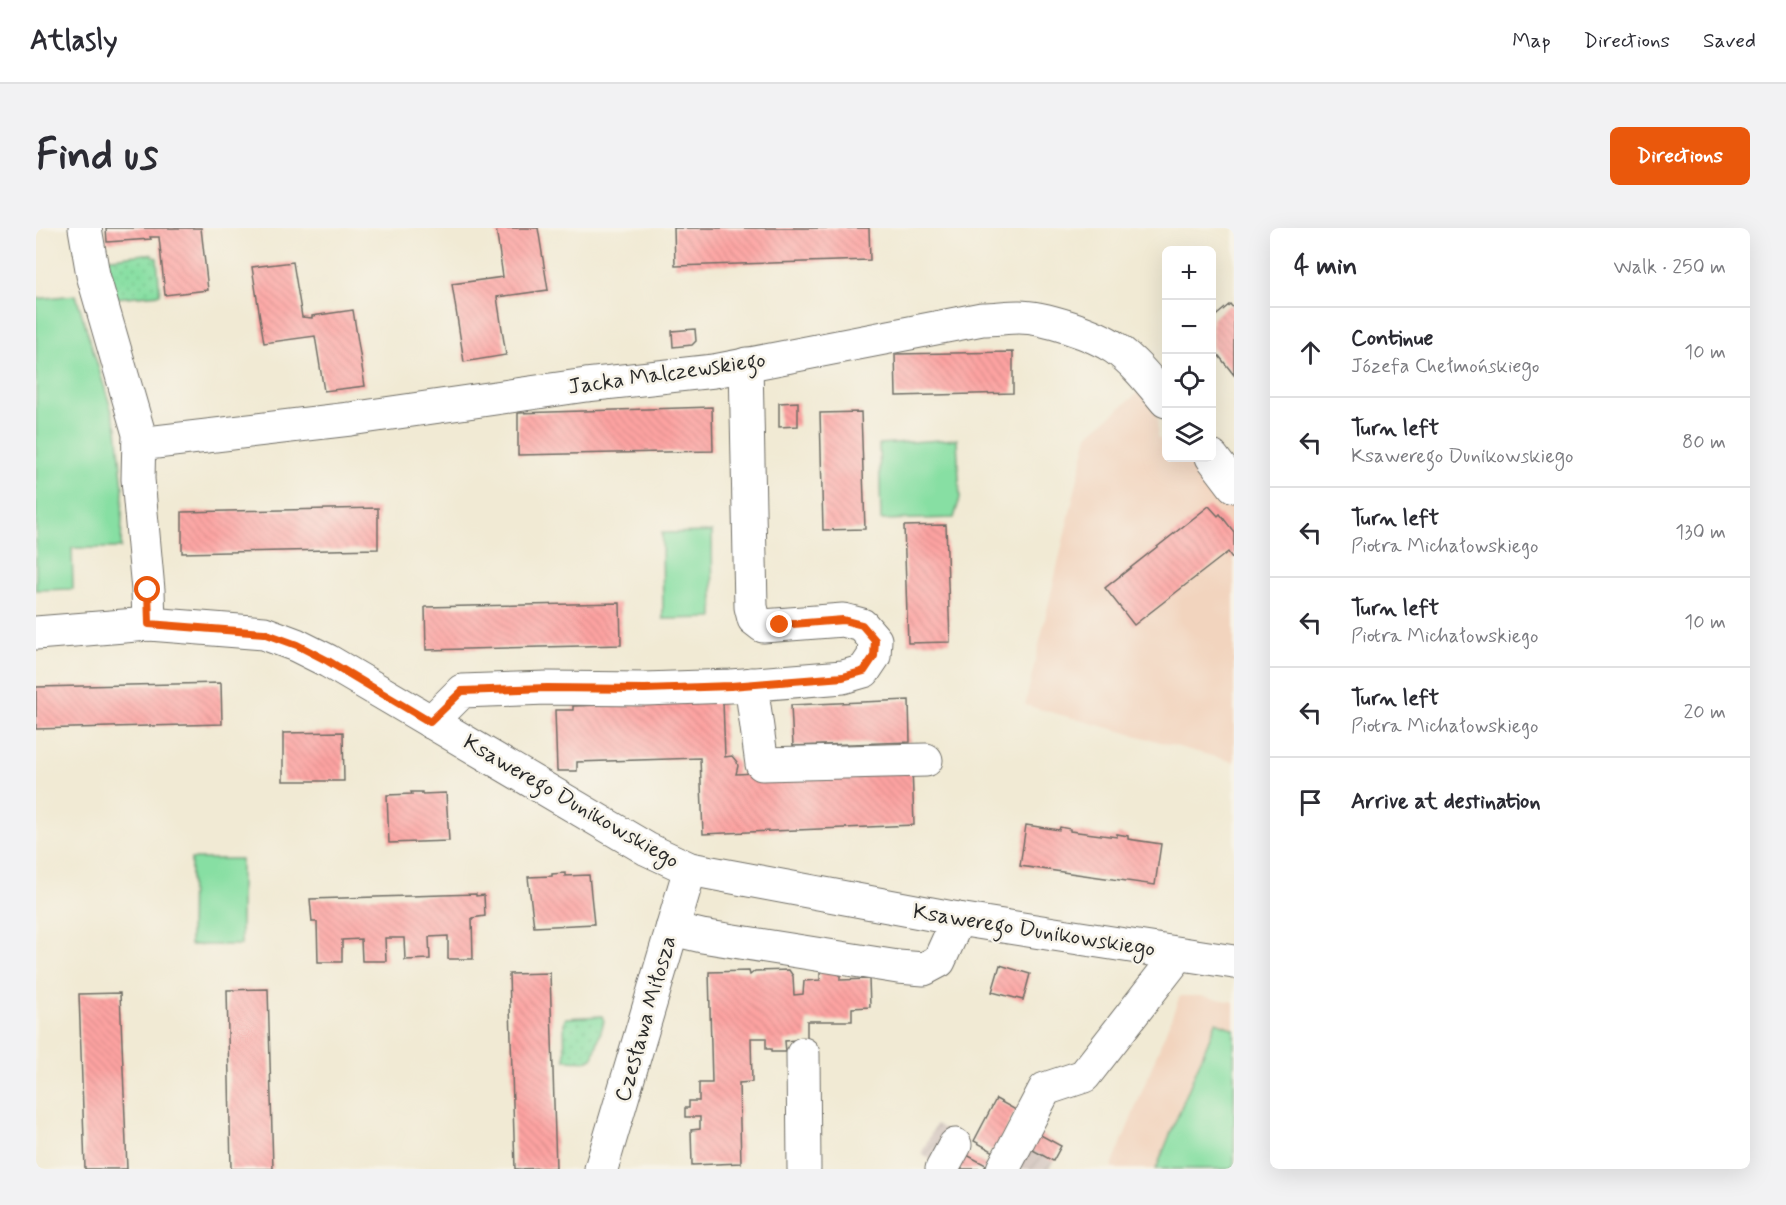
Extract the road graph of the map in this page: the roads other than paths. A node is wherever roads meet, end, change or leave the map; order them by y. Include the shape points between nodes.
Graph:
1 (85, 228) edge
2 (746, 364) junction
3 (1162, 395) edge
4 (139, 444) junction
5 (1216, 462) edge
6 (1234, 486) edge
7 (149, 624) junction
8 (36, 633) edge
9 (751, 684) junction
10 (430, 722) junction
11 (926, 760) dead end
12 (690, 869) junction
13 (958, 919) junction
14 (672, 930) junction
15 (1179, 954) junction
16 (1234, 962) edge
17 (803, 1054) dead end
18 (601, 1169) edge
19 (804, 1169) edge
20 (1003, 1169) edge

1 - 4 street via 93,275
2 - 3 street, Jacka Malczewskiego via 982,320 1021,317 1043,320 1116,348
2 - 4 street, Jacka Malczewskiego
2 - 9 street via 754,619 763,626 843,620 862,625 875,640 874,656 864,671 843,677
4 - 7 street
5 - 6 street
7 - 8 street, Ksawerego Dunikowskiego
7 - 10 street, Ksawerego Dunikowskiego via 264,633 328,661
9 - 10 street via 462,691
9 - 11 street via 762,764
10 - 12 street, Ksawerego Dunikowskiego via 647,849
12 - 13 street, Ksawerego Dunikowskiego
12 - 14 street, Czesława Miłosza
13 - 14 street via 939,962 924,969
13 - 15 street, Ksawerego Dunikowskiego
14 - 18 street, Czesława Miłosza
15 - 16 street, Ksawerego Dunikowskiego
15 - 20 street via 1084,1076 1045,1089
17 - 19 street

